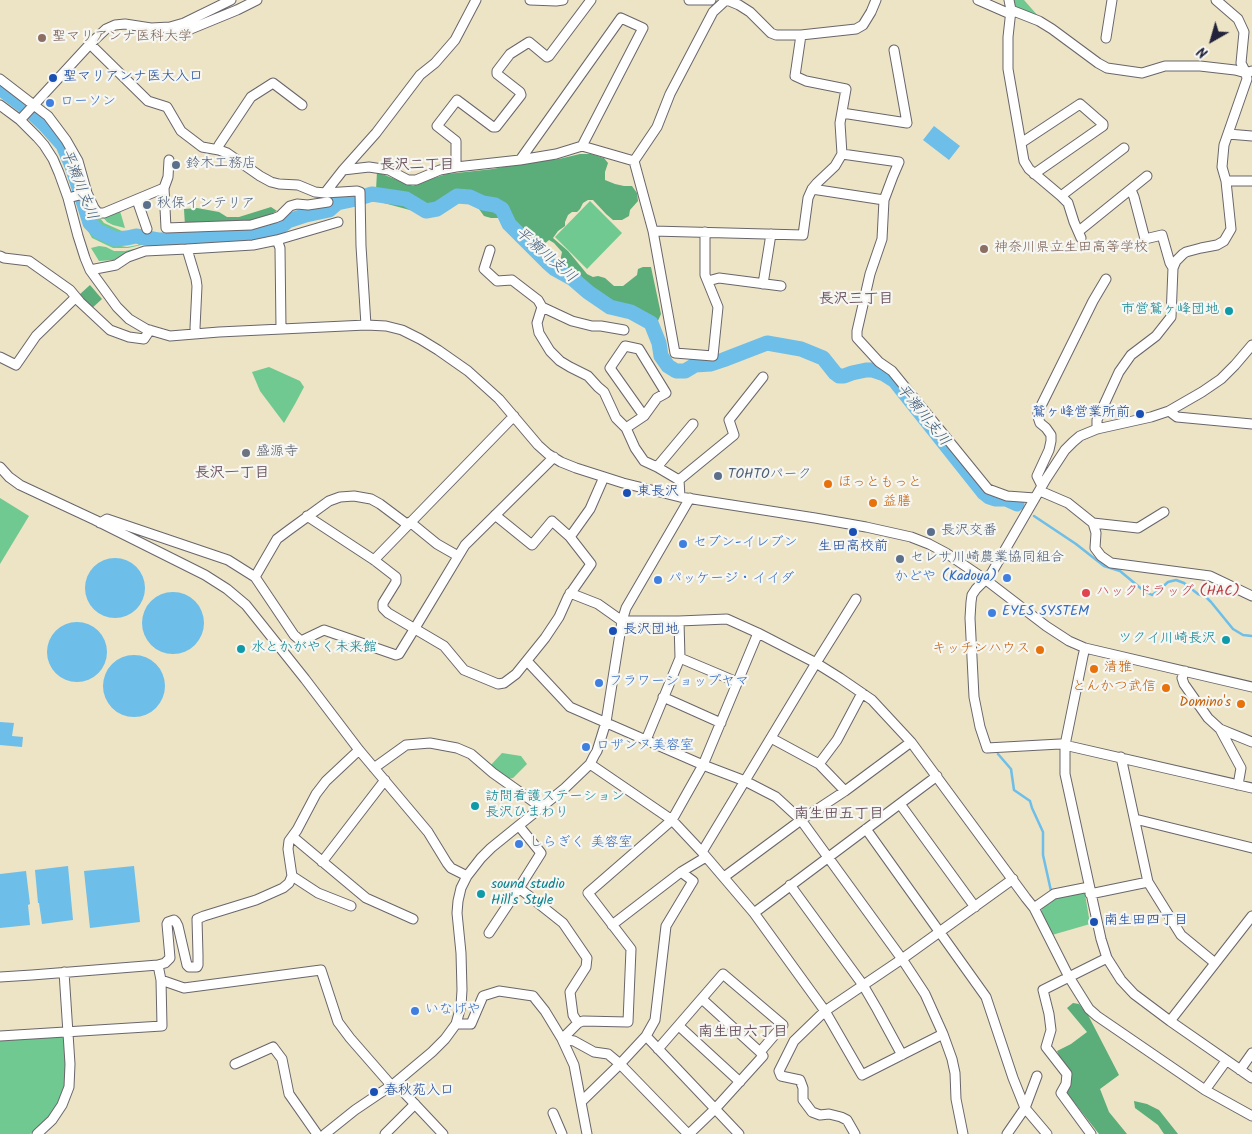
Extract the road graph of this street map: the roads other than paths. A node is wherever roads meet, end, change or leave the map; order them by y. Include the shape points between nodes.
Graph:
1 (231, 0) edge
2 (257, 0) edge
3 (476, 0) edge
4 (530, 0) edge
5 (563, 0) edge
6 (591, 0) edge
7 (690, 0) edge
8 (711, 0) edge
9 (727, 0) edge
10 (876, 0) edge
11 (978, 0) edge
12 (1009, 0) edge
13 (1112, 0) edge
14 (1216, 0) edge
15 (1010, 12) junction
16 (170, 27) junction
17 (801, 35) junction
18 (1106, 38) dead end
19 (90, 44) junction
20 (894, 50) dead end
21 (1249, 72) edge
22 (0, 79) edge
23 (0, 105) edge
24 (302, 105) dead end
25 (27, 112) junction
26 (842, 113) junction
27 (1228, 134) junction
28 (1252, 136) edge
29 (1021, 142) junction
30 (582, 146) junction
31 (1124, 148) dead end
32 (219, 150) junction
33 (842, 154) junction
34 (169, 160) dead end
35 (520, 160) junction
36 (634, 161) junction
37 (456, 166) junction
38 (343, 170) junction
39 (1034, 174) junction
40 (1148, 176) dead end
41 (1226, 181) junction
42 (1252, 181) edge
43 (164, 188) junction
44 (812, 188) junction
45 (1131, 190) junction
46 (79, 195) junction
47 (1061, 196) junction
48 (326, 197) junction
49 (137, 200) junction
50 (884, 200) junction
51 (338, 222) dead end
52 (147, 229) dead end
53 (653, 231) junction
54 (705, 232) junction
55 (771, 234) junction
56 (277, 240) junction
57 (187, 249) junction
58 (490, 250) dead end
59 (0, 256) edge
60 (1173, 268) junction
61 (90, 270) junction
62 (1106, 279) dead end
63 (708, 281) junction
64 (763, 284) junction
65 (781, 286) dead end
66 (76, 297) junction
67 (542, 307) junction
68 (366, 325) junction
69 (280, 328) junction
70 (150, 330) junction
71 (624, 330) dead end
72 (196, 334) junction
73 (1252, 345) edge
74 (0, 357) edge
75 (763, 377) dead end
76 (1169, 411) junction
77 (514, 416) junction
78 (644, 416) junction
79 (693, 424) dead end
80 (1252, 424) edge
81 (626, 428) junction
82 (1097, 429) junction
83 (554, 457) junction
84 (657, 466) junction
85 (0, 467) edge
86 (604, 477) junction
87 (679, 480) junction
88 (1037, 495) junction
89 (685, 498) junction
90 (1164, 512) dead end
91 (495, 515) junction
92 (307, 516) junction
93 (1093, 522) junction
94 (409, 523) junction
95 (100, 524) junction
96 (570, 537) junction
97 (458, 556) junction
98 (374, 560) junction
99 (255, 577) junction
100 (986, 580) junction
101 (570, 593) junction
102 (1252, 596) edge
103 (856, 599) dead end
104 (622, 621) junction
105 (679, 621) junction
106 (415, 628) junction
107 (758, 633) junction
108 (1085, 648) junction
109 (680, 658) junction
110 (527, 661) junction
111 (816, 663) junction
112 (1185, 671) junction
113 (737, 682) junction
114 (1252, 687) edge
115 (862, 693) junction
116 (663, 697) junction
117 (606, 722) junction
118 (721, 723) junction
119 (1220, 729) junction
120 (771, 738) junction
121 (646, 740) junction
122 (911, 742) junction
123 (1252, 742) edge
124 (1065, 746) junction
125 (360, 750) junction
126 (1121, 758) junction
127 (590, 764) junction
128 (819, 764) junction
129 (703, 765) junction
130 (374, 768) junction
131 (936, 776) junction
132 (385, 780) junction
133 (745, 781) junction
134 (1238, 785) junction
135 (1252, 788) edge
136 (844, 791) junction
137 (900, 804) junction
138 (541, 807) junction
139 (1135, 819) junction
140 (672, 820) junction
141 (801, 820) junction
142 (519, 826) junction
143 (866, 829) junction
144 (293, 838) junction
145 (1252, 848) edge
146 (704, 854) junction
147 (829, 857) junction
148 (322, 862) junction
149 (681, 872) junction
150 (292, 876) junction
151 (467, 876) junction
152 (724, 877) junction
153 (1012, 879) junction
154 (1148, 882) junction
155 (790, 885) junction
156 (519, 888) junction
157 (1090, 890) junction
158 (351, 906) dead end
159 (975, 906) junction
160 (1034, 908) junction
161 (754, 913) junction
162 (1252, 916) edge
163 (413, 919) dead end
164 (612, 925) junction
165 (938, 932) junction
166 (489, 933) dead end
167 (902, 958) junction
168 (1107, 958) junction
169 (1216, 963) junction
170 (158, 964) junction
171 (64, 972) junction
172 (1069, 976) junction
173 (0, 977) edge
174 (161, 980) junction
175 (863, 985) junction
176 (702, 999) junction
177 (825, 1011) junction
178 (1170, 1022) junction
179 (578, 1023) junction
180 (456, 1024) junction
181 (679, 1026) junction
182 (68, 1033) junction
183 (943, 1034) junction
184 (0, 1036) edge
185 (646, 1036) junction
186 (562, 1039) junction
187 (658, 1049) junction
188 (760, 1052) junction
189 (1252, 1053) edge
190 (902, 1055) junction
191 (1226, 1061) junction
192 (235, 1064) dead end
193 (620, 1064) junction
194 (1240, 1070) junction
195 (1037, 1076) dead end
196 (1252, 1078) edge
197 (740, 1082) junction
198 (393, 1084) junction
199 (1205, 1090) junction
200 (581, 1102) junction
201 (415, 1104) junction
202 (1025, 1108) junction
203 (715, 1109) junction
204 (553, 1112) dead end
205 (1252, 1116) edge
206 (37, 1134) edge
207 (316, 1134) edge
208 (325, 1134) edge
209 (385, 1134) edge
210 (443, 1134) edge
211 (562, 1134) edge
212 (587, 1134) edge
213 (689, 1134) edge
214 (739, 1134) edge
215 (856, 1134) edge
216 (963, 1134) edge
217 (1007, 1134) edge
218 (1047, 1134) edge
219 (1091, 1134) edge

1 - 16 street
2 - 16 street via 181,33
3 - 38 street via 455,40 420,75
4 - 5 street
6 - 37 street via 549,56 528,42 510,54 497,71 521,95 496,127 457,100 437,126 456,141
7 - 8 street
9 - 17 street via 750,12 771,33
9 - 36 street via 713,12 657,126
10 - 17 street via 871,12 856,29
11 - 15 street
12 - 15 street
13 - 18 street
14 - 21 street via 1238,19 1244,32 1241,64
15 - 21 street via 1039,21 1107,68 1142,74 1165,66
15 - 29 street via 1008,69
16 - 19 street via 116,25 106,29
17 - 26 street via 795,76 846,89
19 - 25 street
19 - 32 street via 148,101 166,107 188,136 202,147
20 - 26 street via 907,123
21 - 27 street
22 - 25 street
23 - 25 street
24 - 32 street via 273,83 252,97 219,145
25 - 46 street via 37,137 59,173
25 - 46 street via 48,116 63,135 84,179
26 - 33 street
27 - 28 street
27 - 41 street via 1222,167
29 - 39 street via 1024,161
29 - 39 street via 1080,104 1103,124
30 - 35 street
30 - 35 street via 643,28 621,18
30 - 36 street
31 - 47 street
32 - 48 street via 271,182 298,185
33 - 44 street via 835,166
33 - 50 street via 899,162
34 - 43 street
35 - 37 street
36 - 53 street
37 - 38 street via 416,180 379,168
38 - 48 street
39 - 47 street
40 - 45 street
41 - 42 street
41 - 60 street via 1230,232 1218,245 1183,254
43 - 48 street via 166,228 251,225 275,218 290,206
43 - 49 street
44 - 50 street
44 - 55 street via 803,236
45 - 47 street via 1080,235 1068,203
45 - 60 street via 1146,238 1162,235
46 - 49 street via 98,213
46 - 61 street via 78,236
48 - 68 street via 360,192
49 - 52 street
50 - 88 street via 882,239 870,274 857,338 892,371 988,489 1007,496
51 - 56 street
53 - 54 street
53 - 63 street via 675,353 713,356 718,307
54 - 55 street
54 - 63 street via 704,275
55 - 64 street
56 - 57 street via 253,245
56 - 69 street via 280,248
57 - 61 street via 146,251 116,265
57 - 72 street via 197,286
58 - 67 street via 484,269 497,281 512,280 538,300
59 - 66 street via 30,261
60 - 82 street via 1171,317 1119,372 1097,420
61 - 70 street via 129,319
62 - 88 street via 1038,412 1051,441 1037,476
63 - 64 street via 719,278
64 - 65 street
66 - 70 street via 110,330 144,339
66 - 74 street via 36,336 16,365
67 - 71 street via 578,323
67 - 81 street via 537,323 550,351 560,361 588,376 604,392 616,418
68 - 69 street
68 - 77 street via 402,330 420,339 468,371
69 - 72 street
70 - 72 street via 170,336
73 - 76 street via 1224,376
75 - 87 street via 729,420 734,435
76 - 80 street via 1177,417
76 - 82 street
77 - 83 street via 538,445
77 - 94 street
78 - 78 street via 657,398 666,393 639,349 625,346 610,368
78 - 81 street
79 - 84 street
81 - 84 street via 644,461
82 - 88 street via 1080,436 1069,446
83 - 86 street
83 - 91 street
84 - 87 street
85 - 95 street via 20,485
86 - 89 street
86 - 96 street via 590,509
87 - 89 street
88 - 93 street via 1068,502
88 - 100 street
89 - 100 street via 911,537 946,553
89 - 104 street
90 - 93 street via 1138,528
91 - 96 street via 532,545 552,521
91 - 97 street
92 - 94 street via 330,501 354,496 370,499
92 - 98 street
92 - 99 street via 277,540
93 - 102 street via 1095,548 1111,563 1210,576
94 - 97 street
94 - 98 street
95 - 99 street via 107,519 228,560
95 - 125 street via 205,575 246,605
96 - 101 street via 592,564
97 - 106 street
98 - 106 street via 396,577 381,611
99 - 106 street via 301,641 324,630 396,655
100 - 108 street via 1046,626
100 - 124 street via 972,595 970,618 974,697 987,748
101 - 104 street via 598,604
101 - 110 street via 559,618
103 - 111 street
104 - 105 street
104 - 117 street
105 - 107 street via 727,619
105 - 109 street
106 - 110 street via 444,646 464,670 495,684 510,679
107 - 111 street
107 - 113 street
108 - 112 street
108 - 124 street
109 - 113 street
109 - 116 street
110 - 117 street via 570,707
111 - 115 street
111 - 120 street
112 - 114 street
112 - 119 street via 1184,684
113 - 118 street
115 - 122 street
115 - 128 street via 837,740
116 - 118 street
116 - 121 street
117 - 121 street
117 - 127 street
118 - 129 street
119 - 123 street
119 - 134 street via 1241,768
120 - 128 street
120 - 133 street
121 - 129 street
122 - 131 street
122 - 136 street
124 - 126 street
124 - 157 street via 1065,774
125 - 130 street
125 - 144 street via 316,794
126 - 134 street
126 - 139 street
127 - 138 street
127 - 140 street
128 - 136 street
129 - 133 street
129 - 140 street
130 - 132 street
130 - 138 street via 406,745 430,743 457,748 471,754
131 - 137 street
131 - 153 street
132 - 148 street
132 - 151 street via 428,832 451,868
133 - 141 street via 776,797
133 - 146 street
134 - 135 street
136 - 141 street
137 - 143 street
137 - 159 street
138 - 142 street
139 - 145 street
139 - 154 street
140 - 146 street
140 - 164 street via 588,893
141 - 147 street
141 - 152 street
142 - 151 street via 491,848
142 - 156 street via 541,852
143 - 147 street
143 - 165 street
144 - 148 street
144 - 150 street via 288,849
146 - 149 street
146 - 152 street
147 - 155 street
147 - 167 street
148 - 163 street via 366,898
149 - 164 street
149 - 185 street via 693,881 666,926 655,1020
150 - 158 street via 318,893
150 - 170 street via 288,883 272,893 197,919 197,967 187,965 176,922 168,922 170,958
151 - 180 street via 461,888 457,913 462,990
152 - 161 street
153 - 159 street
153 - 160 street
154 - 157 street
154 - 169 street via 1181,935
155 - 161 street
155 - 175 street
156 - 166 street
156 - 179 street via 563,923 588,958 570,992 573,1015
157 - 160 street via 1054,894
157 - 168 street
159 - 165 street
160 - 172 street
161 - 177 street
162 - 169 street
164 - 179 street via 631,948 628,1022
165 - 167 street
165 - 202 street via 986,998
167 - 175 street
167 - 183 street via 925,994
168 - 172 street
168 - 178 street via 1134,994
169 - 178 street
170 - 171 street
170 - 174 street
171 - 173 street
171 - 182 street
172 - 199 street via 1094,1014
172 - 219 street via 1043,990 1051,1030 1046,1047 1066,1074 1066,1084 1061,1093
174 - 182 street via 162,1026
174 - 198 street via 184,988 321,970 338,1022
175 - 177 street
175 - 190 street
176 - 181 street
176 - 188 street
176 - 188 street via 723,974 783,1025
177 - 190 street via 862,1075
177 - 215 street via 794,1041 779,1071 781,1076 800,1080 803,1100 812,1112 841,1117 847,1120
178 - 191 street
179 - 186 street
180 - 186 street via 471,1024 483,996 499,991 532,996
180 - 198 street via 439,1046
181 - 187 street
181 - 197 street
182 - 184 street
182 - 206 street via 69,1087 52,1120
183 - 190 street
183 - 216 street via 955,1073
185 - 187 street
185 - 193 street
186 - 193 street via 608,1054
186 - 200 street via 574,1065
187 - 203 street
188 - 197 street via 763,1056
189 - 194 street
191 - 194 street
191 - 199 street
192 - 207 street via 272,1047 282,1059 289,1094
193 - 200 street
193 - 213 street
194 - 196 street
195 - 202 street
197 - 203 street
198 - 201 street
198 - 208 street
199 - 205 street
200 - 212 street
201 - 209 street
201 - 210 street
202 - 217 street
202 - 218 street
203 - 213 street
203 - 214 street
204 - 211 street

